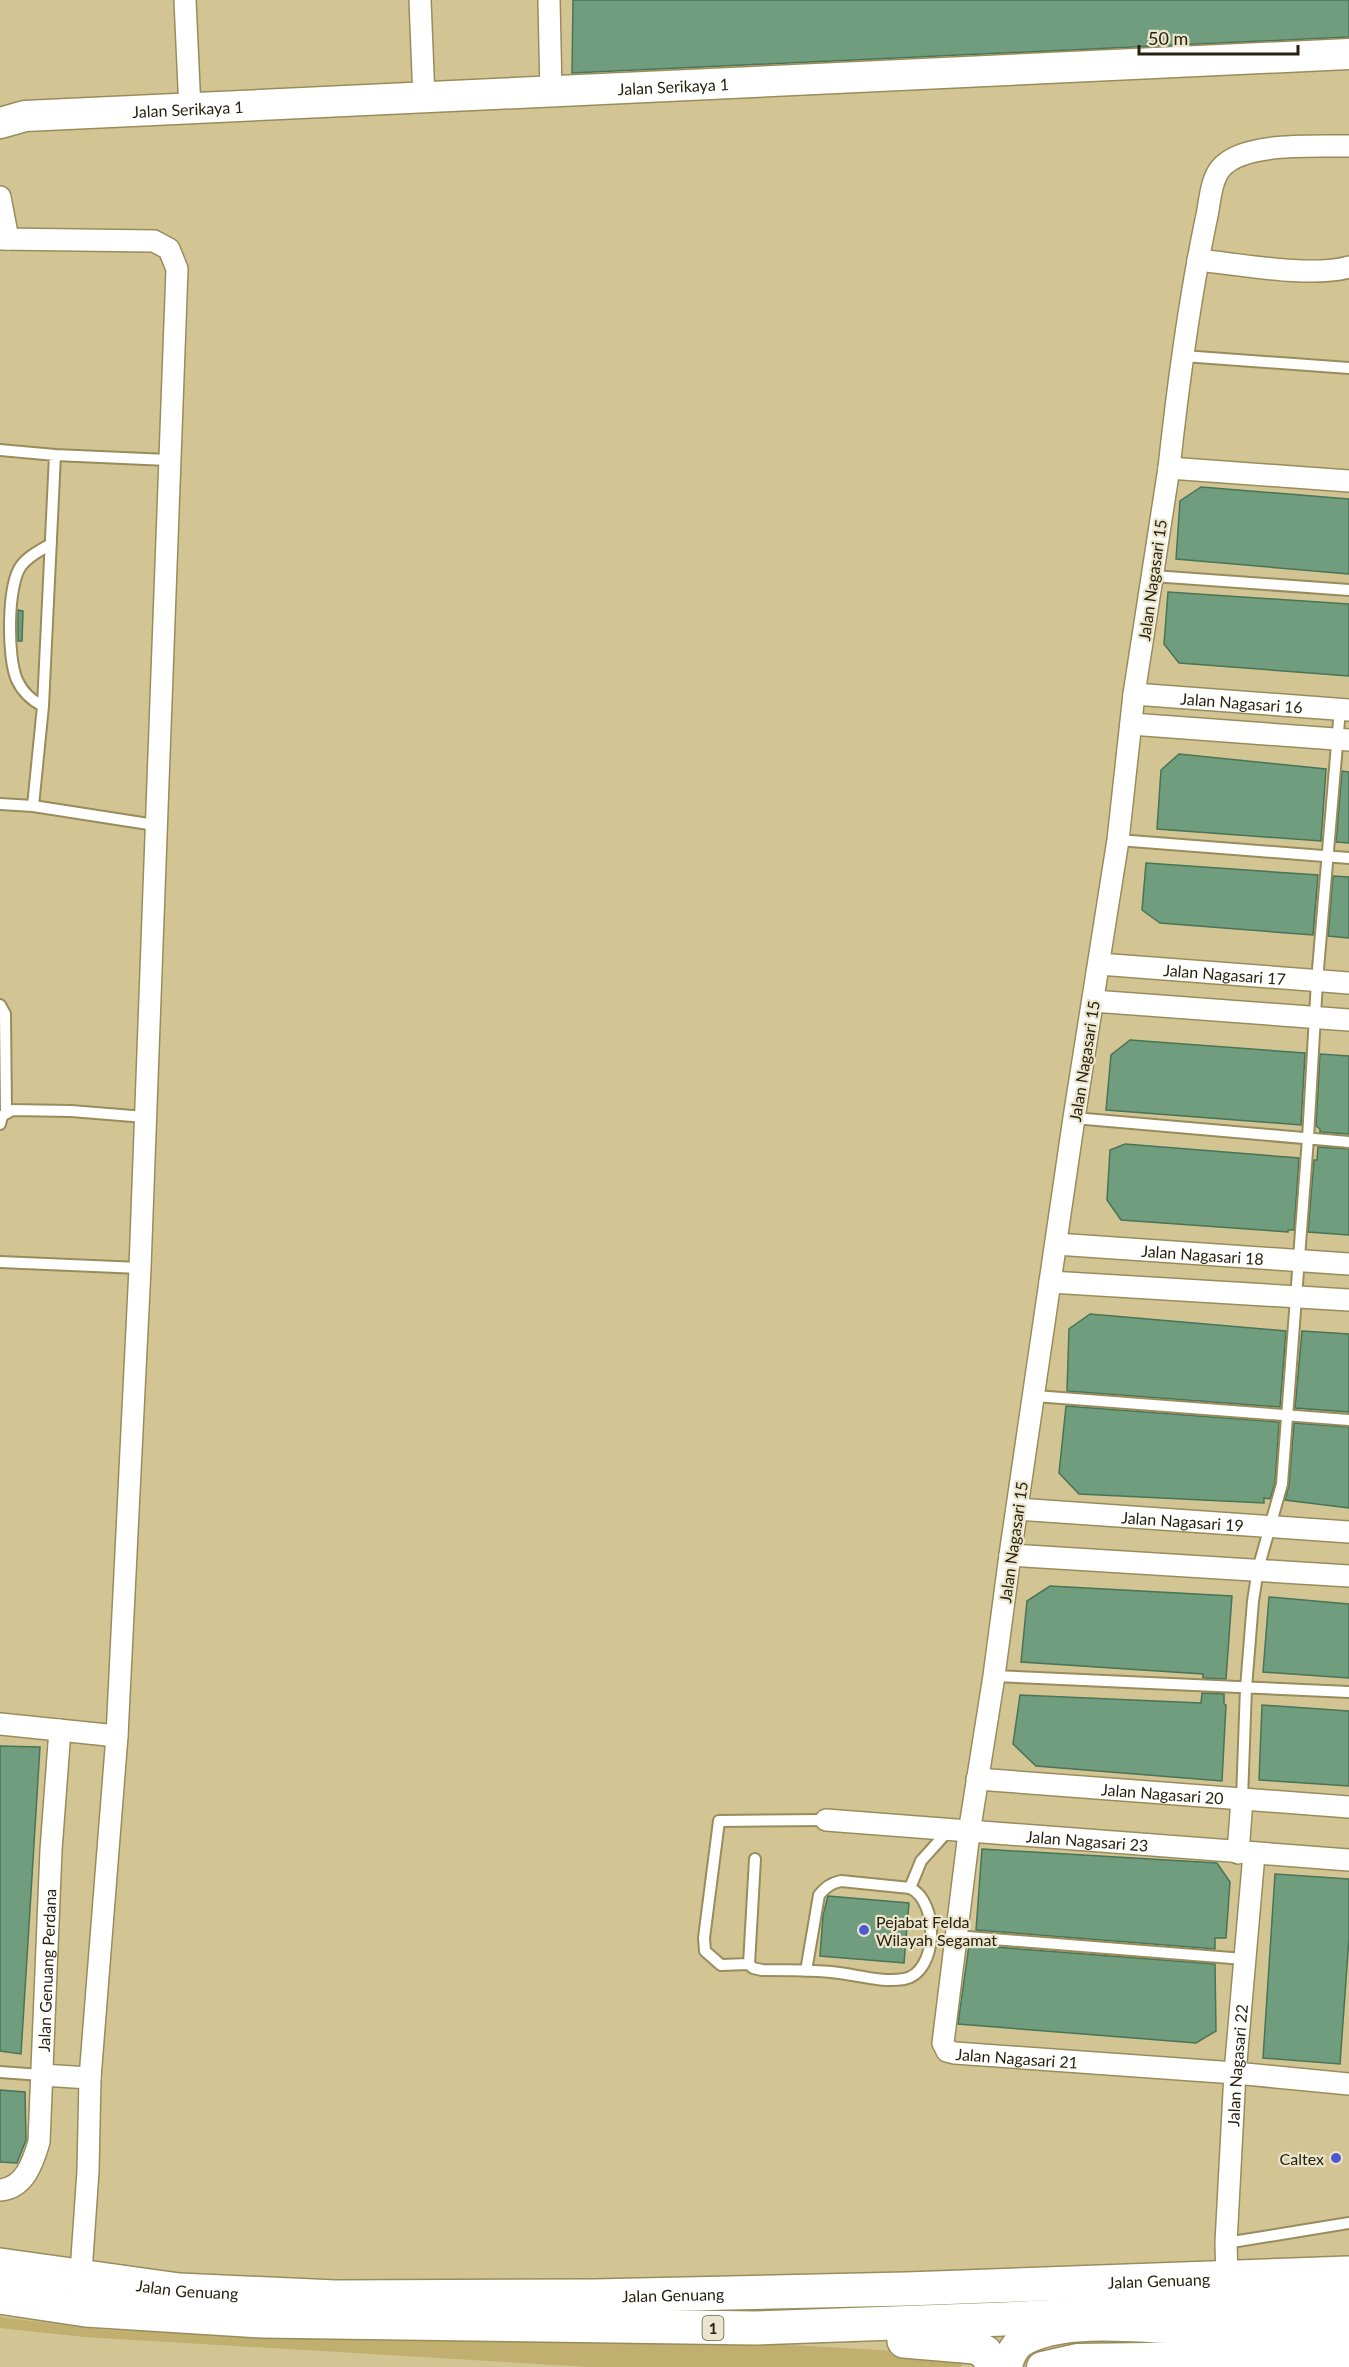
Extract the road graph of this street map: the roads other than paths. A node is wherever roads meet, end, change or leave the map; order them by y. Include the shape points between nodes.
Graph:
1 (185, 0) edge
2 (420, 0) edge
3 (549, 0) edge
4 (1349, 54) edge
5 (551, 93) junction
6 (424, 99) junction
7 (190, 110) junction
8 (0, 123) edge
9 (1349, 146) edge
10 (0, 197) edge
11 (4, 239) edge
12 (1198, 260) junction
13 (1349, 267) edge
14 (1183, 356) junction
15 (1349, 368) edge
16 (0, 450) edge
17 (55, 455) junction
18 (168, 460) junction
19 (1169, 468) junction
20 (1349, 481) edge
21 (51, 544) junction
22 (1153, 576) junction
23 (1349, 590) edge
24 (1134, 694) junction
25 (43, 706) junction
26 (1345, 710) edge
27 (1131, 724) junction
28 (1343, 740) edge
29 (0, 804) edge
30 (33, 806) junction
31 (156, 825) junction
32 (1118, 840) junction
33 (1328, 856) junction
34 (1349, 858) edge
35 (1099, 964) junction
36 (1317, 981) junction
37 (1349, 983) edge
38 (1093, 1001) junction
39 (0, 1005) edge
40 (1315, 1018) junction
41 (1349, 1020) edge
42 (3, 1048) edge
43 (6, 1112) junction
44 (145, 1117) junction
45 (1074, 1118) junction
46 (0, 1124) edge
47 (1308, 1138) junction
48 (1349, 1142) edge
49 (1056, 1244) junction
50 (1298, 1260) junction
51 (0, 1262) edge
52 (1349, 1264) edge
53 (140, 1268) junction
54 (1050, 1282) junction
55 (1296, 1298) junction
56 (1349, 1300) edge
57 (1035, 1396) junction
58 (1287, 1415) junction
59 (1349, 1420) edge
60 (1017, 1509) junction
61 (1270, 1526) junction
62 (1349, 1532) edge
63 (1010, 1555) junction
64 (1258, 1569) junction
65 (1349, 1576) edge
66 (994, 1676) junction
67 (1246, 1688) junction
68 (1349, 1692) edge
69 (0, 1724) edge
70 (60, 1730) junction
71 (117, 1736) junction
72 (977, 1779) junction
73 (1242, 1799) junction
74 (1349, 1807) edge
75 (826, 1820) joint
76 (948, 1830) junction
77 (969, 1833) junction
78 (1246, 1853) junction
79 (754, 1859) dead end
80 (1349, 1860) edge
81 (910, 1888) junction
82 (955, 1936) junction
83 (1244, 1959) junction
84 (749, 1964) junction
85 (806, 1971) junction
86 (0, 2072) edge
87 (1235, 2073) junction
88 (1349, 2074) edge
89 (42, 2075) junction
90 (90, 2078) junction
91 (1349, 2084) edge
92 (0, 2190) edge
93 (1349, 2223) edge
94 (1226, 2243) junction
95 (0, 2265) edge
96 (1349, 2273) edge
97 (1227, 2278) junction
98 (79, 2293) junction
99 (0, 2297) edge
100 (1349, 2301) edge
101 (1349, 2326) edge
102 (756, 2328) junction
103 (1349, 2355) edge
104 (995, 2367) edge
105 (1007, 2367) edge
106 (1042, 2367) edge

1 - 7 street
2 - 6 street
3 - 5 street
4 - 5 street, Jalan Serikaya 1
5 - 6 street, Jalan Serikaya 1
6 - 7 street, Jalan Serikaya 1
7 - 8 street, Jalan Serikaya 1 via 25,116
9 - 12 street, Jalan Nagasari 15 via 1283,147 1235,158 1221,168 1214,181
10 - 11 street
11 - 18 street via 153,241 169,249 177,269
12 - 13 street via 1303,271
12 - 14 street, Jalan Nagasari 15
14 - 15 lane
14 - 19 street, Jalan Nagasari 15
16 - 17 lane
17 - 18 lane
17 - 21 lane
18 - 31 street
19 - 20 street
19 - 22 street, Jalan Nagasari 15
21 - 25 lane
21 - 25 lane via 20,567 11,610 14,672 30,699
22 - 23 lane
22 - 24 street, Jalan Nagasari 15
24 - 26 street, Jalan Nagasari 16
24 - 27 street, Jalan Nagasari 15
25 - 30 lane
26 - 28 lane
27 - 28 street
27 - 32 street, Jalan Nagasari 15
28 - 33 lane
29 - 30 lane
30 - 31 lane
31 - 44 street
32 - 33 lane
32 - 35 street, Jalan Nagasari 15
33 - 34 lane
33 - 36 lane
35 - 36 street, Jalan Nagasari 17
35 - 38 street, Jalan Nagasari 15
36 - 37 street, Jalan Nagasari 17
36 - 40 lane
38 - 40 street
38 - 45 street, Jalan Nagasari 15
39 - 42 lane via 5,1014
40 - 41 street
40 - 47 lane
42 - 43 lane
43 - 44 lane via 70,1111
43 - 46 lane
44 - 53 street
45 - 47 lane
45 - 49 street, Jalan Nagasari 15
47 - 48 lane
47 - 50 lane
49 - 50 street, Jalan Nagasari 18
49 - 54 street, Jalan Nagasari 15
50 - 52 street, Jalan Nagasari 18
50 - 55 lane
51 - 53 lane
53 - 71 street
54 - 55 street
54 - 57 street, Jalan Nagasari 15
55 - 56 street
55 - 58 lane
57 - 58 lane
57 - 60 street, Jalan Nagasari 15
58 - 59 lane
58 - 61 lane via 1282,1484
60 - 61 street, Jalan Nagasari 19
60 - 63 street, Jalan Nagasari 15
61 - 62 street, Jalan Nagasari 19
61 - 64 lane
63 - 64 street
63 - 66 street, Jalan Nagasari 15
64 - 65 street
64 - 67 lane
66 - 67 lane
66 - 72 street, Jalan Nagasari 15
67 - 68 lane
67 - 73 lane
69 - 70 street
70 - 71 street
70 - 89 street, Jalan Genuang Perdana
71 - 90 street
72 - 73 street, Jalan Nagasari 20
72 - 77 street, Jalan Nagasari 15
73 - 74 street, Jalan Nagasari 20
73 - 78 street, Jalan Nagasari 22
75 - 76 street, Jalan Nagasari 23
75 - 84 lane via 719,1821 705,1951 721,1965
76 - 77 street, Jalan Nagasari 23
76 - 81 lane via 921,1861
77 - 78 street, Jalan Nagasari 23
77 - 82 street, Jalan Nagasari 21
78 - 80 street, Jalan Nagasari 23
78 - 83 street, Jalan Nagasari 22
79 - 84 lane
81 - 85 lane via 832,1882 819,1895
81 - 85 lane via 925,1900 931,1921 930,1945 916,1974 891,1980
82 - 83 lane
82 - 87 street, Jalan Nagasari 21 via 943,2043 947,2051
83 - 87 street, Jalan Nagasari 22
84 - 85 lane via 762,1970
86 - 89 lane
87 - 91 street
87 - 94 street, Jalan Nagasari 22
88 - 91 lane
89 - 90 street
89 - 92 street, Jalan Genuang Perdana via 39,2142 32,2165 23,2178
90 - 98 street
93 - 94 lane
94 - 97 street, Jalan Nagasari 22
95 - 98 highway, Jalan Genuang / 1
96 - 97 highway, Jalan Genuang / 1
97 - 98 highway, Jalan Genuang / 1 via 704,2294 335,2297 179,2290
98 - 99 highway, Jalan Genuang / 1
98 - 102 highway, Jalan Genuang / 1 via 141,2315 261,2321
100 - 102 highway, Jalan Genuang / 1
101 - 105 street via 1074,2327 1041,2333 1017,2343
102 - 104 highway via 958,2344 985,2352
103 - 106 street via 1077,2359

